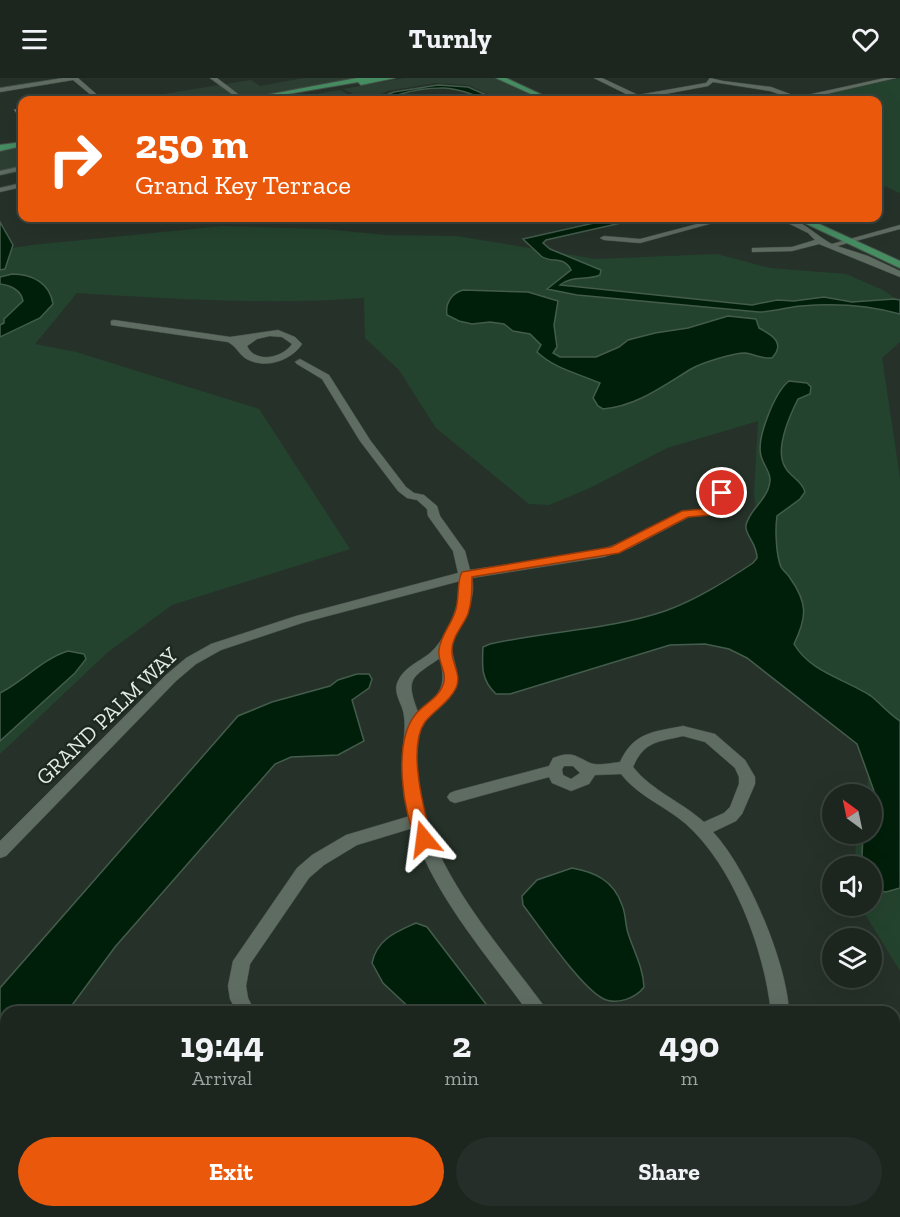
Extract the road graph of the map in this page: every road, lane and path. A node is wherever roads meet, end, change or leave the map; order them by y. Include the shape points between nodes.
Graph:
1 (74, 78) edge
2 (213, 78) edge
3 (392, 78) edge
4 (500, 78) edge
5 (514, 78) edge
6 (597, 78) edge
7 (893, 78) edge
8 (373, 79) edge
9 (712, 80) edge
10 (314, 88) junction
11 (0, 90) edge
12 (95, 96) edge
13 (238, 96) edge
14 (267, 96) edge
15 (274, 96) edge
16 (286, 96) edge
17 (543, 96) edge
18 (546, 96) edge
19 (632, 96) edge
20 (654, 96) edge
21 (786, 96) edge
22 (813, 96) edge
23 (18, 143) edge
24 (0, 146) edge
25 (18, 169) edge
26 (0, 173) edge
27 (18, 186) edge
28 (0, 190) edge
29 (712, 222) edge
30 (791, 222) edge
31 (808, 222) edge
32 (827, 222) edge
33 (900, 227) edge
34 (861, 237) junction
35 (604, 238) dead end
36 (848, 240) junction
37 (820, 241) junction
38 (831, 246) junction
39 (754, 250) dead end
40 (900, 255) edge
41 (900, 265) edge
42 (900, 274) edge
43 (114, 323) dead end
44 (250, 338) junction
45 (230, 340) junction
46 (242, 346) junction
47 (295, 350) junction
48 (275, 359) junction
49 (300, 362) junction
50 (722, 493) dead end
51 (466, 574) junction
52 (447, 640) junction
53 (413, 728) junction
54 (625, 768) junction
55 (587, 769) junction
56 (554, 770) junction
57 (455, 797) dead end
58 (418, 820) junction
59 (702, 830) junction
60 (0, 851) edge
61 (243, 1006) edge
62 (534, 1006) edge
63 (779, 1006) edge

1 - 11 street
1 - 12 street
2 - 13 street
3 - 8 main road
4 - 17 main road
5 - 18 main road
6 - 19 street
7 - 22 street
8 - 10 main road
8 - 16 main road
9 - 20 street
9 - 21 street via 768,88
10 - 14 main road
10 - 15 main road
23 - 24 main road
25 - 26 street
27 - 28 street
29 - 35 street via 640,241
30 - 37 street via 811,231
31 - 36 main road
32 - 34 main road
33 - 34 street
34 - 36 street
34 - 40 main road
36 - 38 street
36 - 41 main road
37 - 38 street
37 - 39 street via 792,249
38 - 42 street
43 - 45 street
44 - 45 street
44 - 46 street
44 - 47 street via 285,335 296,342
45 - 46 street
46 - 48 street via 248,356
47 - 48 street
47 - 49 street
48 - 49 street
49 - 51 street via 326,377 387,473 424,513 434,516 459,551
50 - 51 street, GRAND PALM WAY via 706,512 686,514 614,550
51 - 52 street via 462,613
51 - 60 street, GRAND PALM WAY via 301,619 203,653 171,678
52 - 53 street via 445,659 450,686
52 - 53 street via 440,652 413,670 404,683
53 - 58 street via 410,774
54 - 55 street
54 - 59 street via 642,788 672,805
54 - 59 street via 633,750 647,739 683,731 710,738 740,764 747,784 730,817
55 - 56 street via 569,759 558,762
55 - 56 street via 584,780 570,785 557,779
56 - 57 street
58 - 61 street via 352,840 303,873 242,961 237,986
58 - 62 street via 450,891
59 - 63 street via 734,872 772,968

